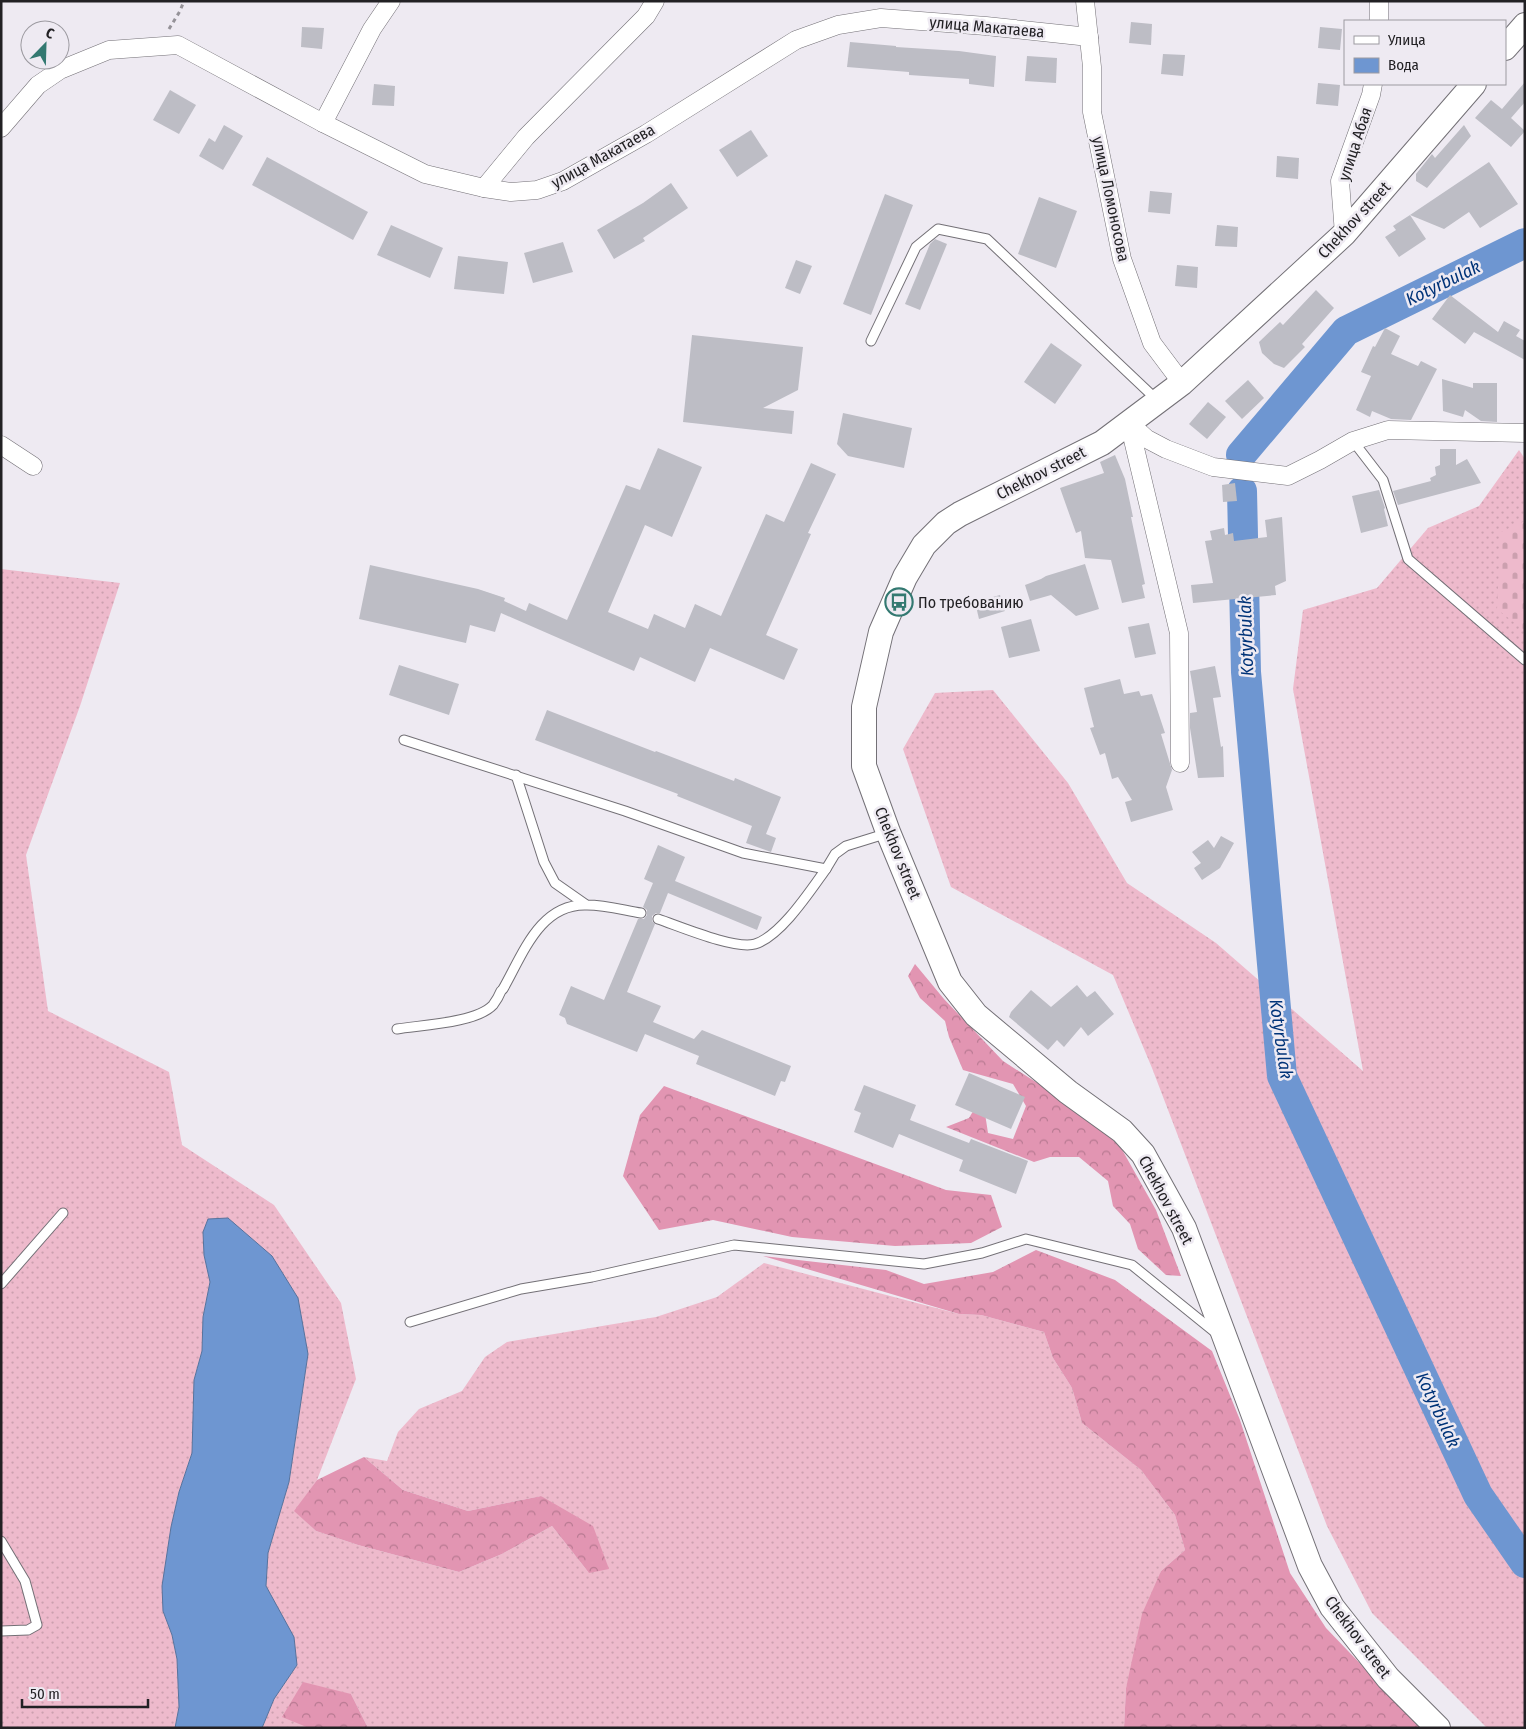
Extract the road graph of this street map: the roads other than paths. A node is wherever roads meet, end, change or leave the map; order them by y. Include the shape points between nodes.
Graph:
1 (391, 1) edge
2 (655, 1) edge
3 (1085, 1) edge
4 (1380, 1) edge
5 (1379, 20) edge
6 (1525, 25) edge
7 (1089, 37) junction
8 (1506, 47) edge
9 (1373, 85) edge
10 (1473, 85) edge
11 (323, 123) junction
12 (1, 128) edge
13 (484, 188) junction
14 (1344, 234) junction
15 (871, 341) dead end
16 (1182, 383) junction
17 (1158, 401) junction
18 (1129, 423) junction
19 (1525, 433) edge
20 (1353, 441) junction
21 (1, 445) edge
22 (33, 466) dead end
23 (1525, 660) edge
24 (404, 740) dead end
25 (1180, 763) dead end
26 (516, 775) junction
27 (888, 832) junction
28 (826, 869) junction
29 (586, 904) junction
30 (641, 913) dead end
31 (658, 919) dead end
32 (397, 1029) dead end
33 (62, 1214) dead end
34 (1, 1284) edge
35 (410, 1322) dead end
36 (1226, 1341) junction
37 (1, 1541) edge
38 (1, 1631) edge
39 (1438, 1728) edge

1 - 11 street via 372,29
2 - 13 street via 646,16 526,137
3 - 7 street, улица Ломоносова
4 - 5 street
6 - 8 main road
7 - 13 street, улица Макатаева via 880,18 838,25 796,40 646,134 563,181 537,190 511,192
7 - 16 street, улица Ломоносова via 1092,112 1122,259 1152,343
9 - 14 street, улица Абая via 1340,181
10 - 14 main road, Chekhov street
11 - 12 street, улица Макатаева via 178,45 109,50 60,70 38,85
11 - 13 street, улица Макатаева via 425,174
14 - 16 main road, Chekhov street
15 - 17 lane via 916,247 938,229 987,239
16 - 17 main road, Chekhov street
17 - 18 main road, Chekhov street
18 - 20 street via 1147,439 1166,449 1213,467 1288,476
18 - 25 street via 1179,633
18 - 27 main road, Chekhov street via 1102,443 960,514 946,523 919,552 881,632 864,707 864,766
19 - 20 street via 1388,430
20 - 23 lane via 1383,480 1408,559
21 - 22 street
24 - 26 lane
26 - 28 lane via 743,853
26 - 29 lane via 550,874 555,883
27 - 28 lane via 846,846 835,854
27 - 36 main road, Chekhov street via 950,982 976,1015 1068,1092 1122,1132 1143,1154 1184,1228
28 - 31 lane via 785,922 754,944 729,943
29 - 30 lane
29 - 32 lane via 564,908 544,921 530,937 492,1005 479,1014 463,1020
33 - 34 lane
35 - 36 lane via 521,1289 592,1277 734,1245 924,1264 982,1253 1026,1239 1132,1265
36 - 39 main road, Chekhov street via 1310,1566 1332,1607 1388,1678
37 - 38 lane via 25,1581 37,1625 28,1630

